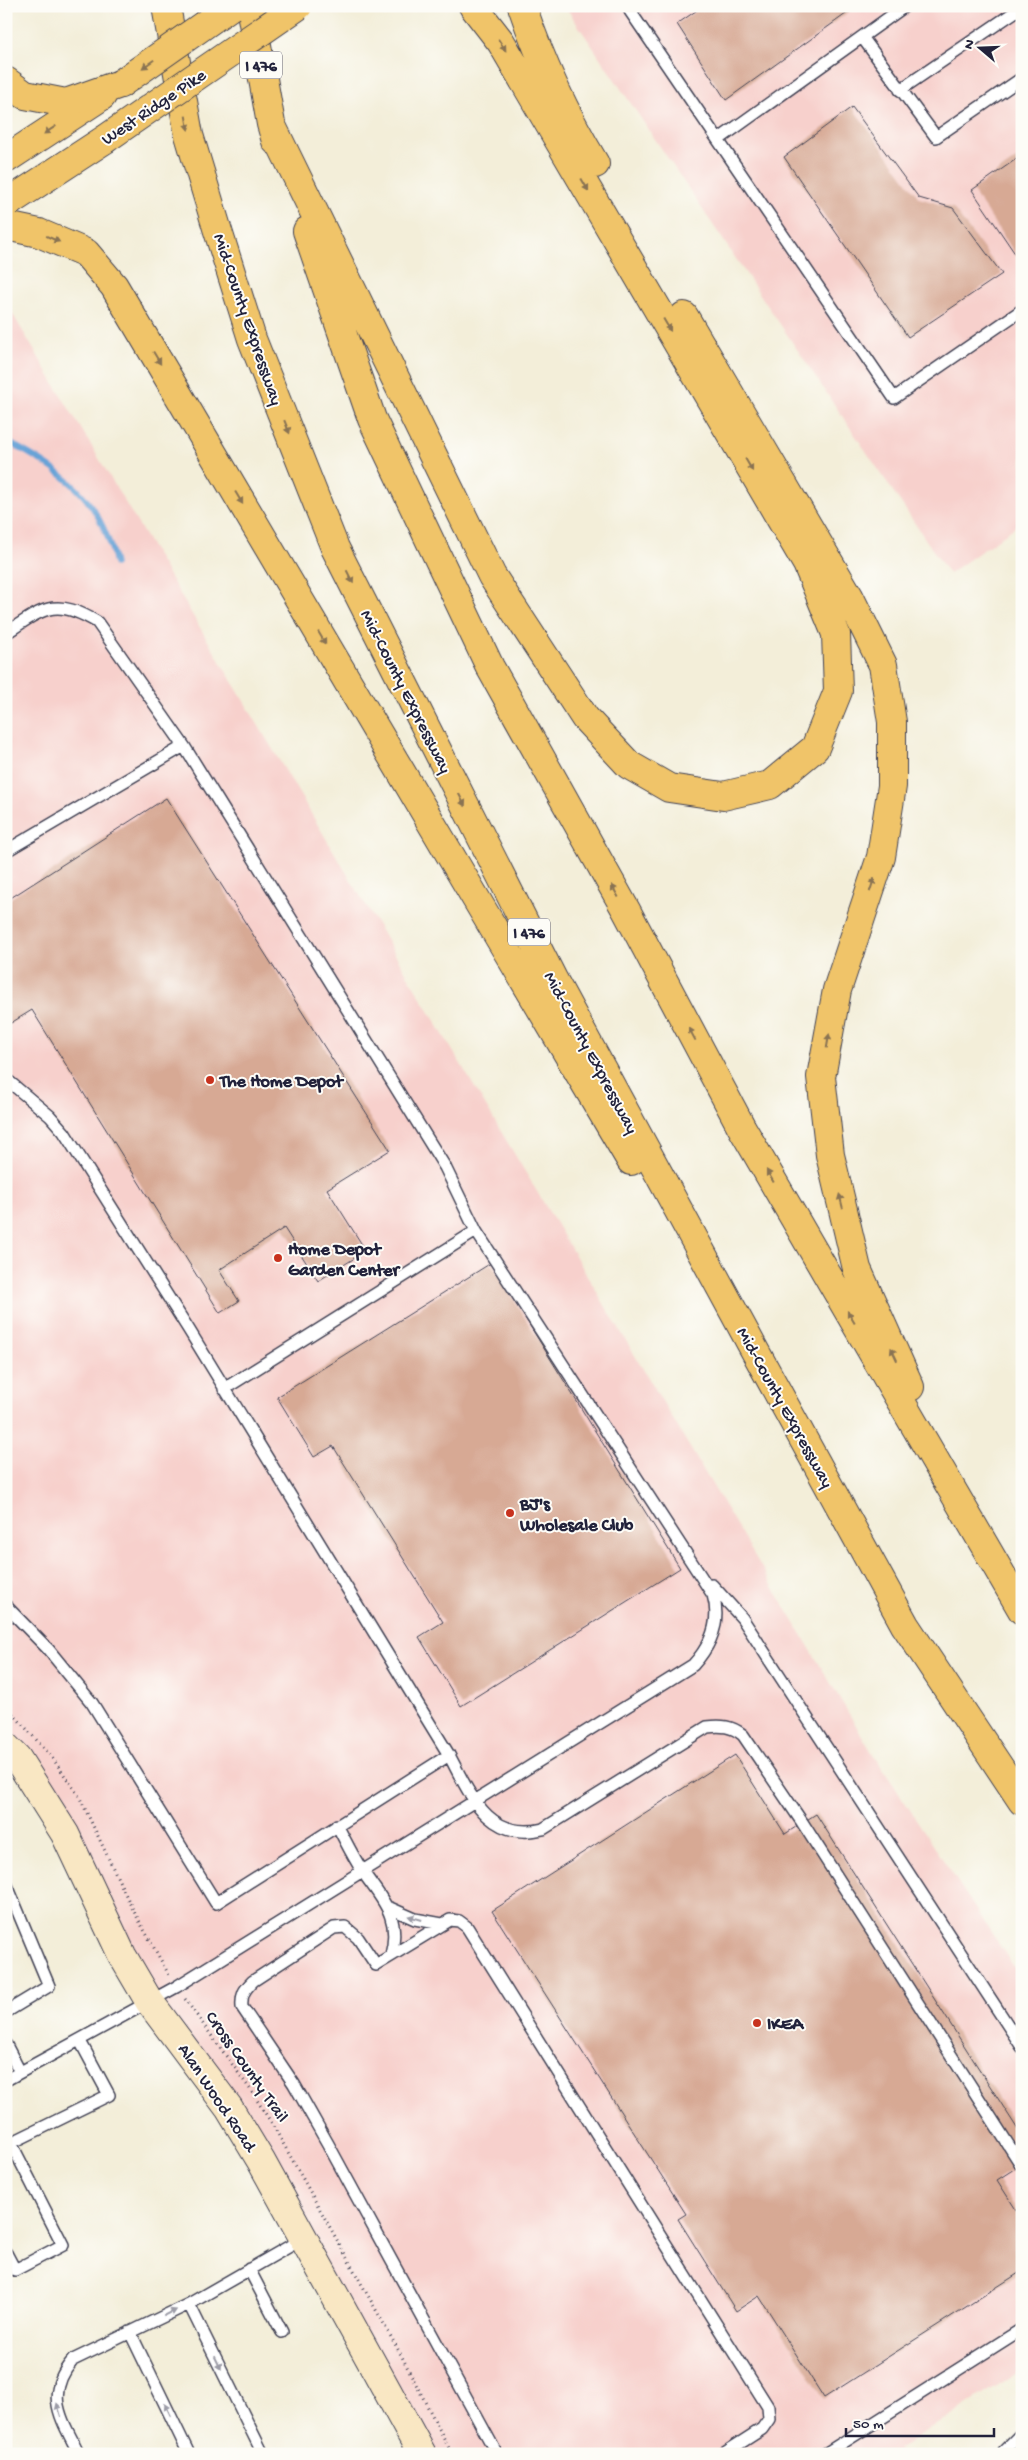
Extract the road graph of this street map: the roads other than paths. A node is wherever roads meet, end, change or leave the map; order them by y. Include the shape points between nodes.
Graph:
1 (166, 6) edge
2 (231, 6) edge
3 (250, 6) edge
4 (298, 6) edge
5 (473, 6) edge
6 (522, 6) edge
7 (637, 6) edge
8 (906, 6) edge
9 (1022, 7) edge
10 (862, 37) junction
11 (1022, 78) edge
12 (6, 81) edge
13 (120, 84) junction
14 (900, 90) junction
15 (270, 124) junction
16 (718, 140) junction
17 (6, 159) edge
18 (6, 204) edge
19 (6, 226) edge
20 (1022, 310) edge
21 (6, 633) edge
22 (184, 746) junction
23 (6, 851) edge
24 (6, 1079) edge
25 (476, 1231) junction
26 (224, 1389) junction
27 (998, 1572) junction
28 (702, 1575) junction
29 (6, 1606) edge
30 (1022, 1610) edge
31 (905, 1625) junction
32 (6, 1747) edge
33 (448, 1755) junction
34 (474, 1800) junction
35 (1022, 1801) edge
36 (337, 1825) junction
37 (362, 1870) junction
38 (6, 1882) edge
39 (390, 1908) junction
40 (442, 1924) junction
41 (391, 1955) junction
42 (149, 2001) junction
43 (6, 2012) edge
44 (80, 2040) junction
45 (6, 2045) edge
46 (1022, 2047) edge
47 (20, 2072) junction
48 (6, 2080) edge
49 (9, 2144) edge
50 (1022, 2166) edge
51 (304, 2238) junction
52 (6, 2253) edge
53 (249, 2269) junction
54 (189, 2304) junction
55 (1022, 2329) edge
56 (130, 2332) junction
57 (282, 2332) dead end
58 (1022, 2433) edge
59 (842, 2443) junction
60 (79, 2454) edge
61 (189, 2454) edge
62 (263, 2454) edge
63 (422, 2454) edge
64 (497, 2454) edge
65 (723, 2454) edge
66 (825, 2454) edge
67 (848, 2454) edge
68 (1005, 2454) edge

1 -> 31 main road, Mid-County Expressway / I 476 via 189,134 220,237 252,339 335,548 554,981
2 -> 13 main road, West Ridge Pike, bridge
3 - 15 main road, I 476
4 - 18 main road, West Ridge Pike, bridge
5 -> 15 main road via 501,42 807,564 836,634 838,691 815,748 770,785 723,796 669,788 629,765 585,718 492,576
27 -> 6 main road via 858,1269 830,1155 821,1077 837,990 882,857 892,786 892,722 882,665 849,596 578,135 538,53
7 - 16 lane via 630,11
8 - 10 lane
9 - 14 lane
10 - 14 lane
10 - 16 lane
11 - 14 lane via 936,137
12 - 13 main road via 25,95 66,103
13 -> 17 main road, West Ridge Pike
27 -> 15 main road, I 476 via 742,1128 626,910 490,668 372,419
16 - 20 lane via 894,398
19 -> 31 main road via 39,233 86,253 114,286
21 - 22 lane via 40,610 49,608 78,611 98,622
22 - 23 lane
22 - 25 lane via 445,1167
24 - 26 lane via 64,1132
25 - 26 lane
25 - 28 lane
26 - 33 lane
27 - 30 main road, I 476
28 - 34 lane via 718,1609 717,1620 710,1639 693,1665
28 - 46 lane via 742,1618
29 - 36 lane via 48,1649 92,1703 216,1903
31 - 35 main road, Mid-County Expressway / I 476
32 - 42 street, Alan Wood Road via 17,1758 65,1834 122,1955
33 - 34 lane
33 - 36 lane
34 - 37 lane
34 - 50 lane via 486,1817 502,1826 524,1832 543,1829 707,1727 724,1726 737,1730 802,1822
36 - 37 lane
37 - 39 lane
37 - 42 lane
38 - 43 lane via 49,1986
40 -> 39 lane via 415,1919
39 - 41 lane via 395,1941
40 - 41 lane
40 - 65 lane via 450,1920 459,1921 467,1927 768,2407 769,2419 762,2429
41 - 64 lane via 376,1965 352,1932 344,1927 334,1928 253,1981 241,1998 242,2007 294,2084 324,2136
42 - 44 lane
42 - 51 street, Alan Wood Road via 229,2108
44 - 47 lane
44 - 49 lane via 109,2095
45 - 47 lane
47 - 48 lane
49 - 52 lane via 63,2245 15,2270
51 - 53 lane
51 - 63 street, Alan Wood Road
53 - 54 lane
53 - 57 lane
56 -> 54 lane
54 -> 62 lane
55 - 59 lane
60 -> 56 lane via 60,2416 57,2386 73,2360
61 -> 56 lane
58 - 68 lane via 1004,2451
59 - 66 lane
59 - 67 lane

